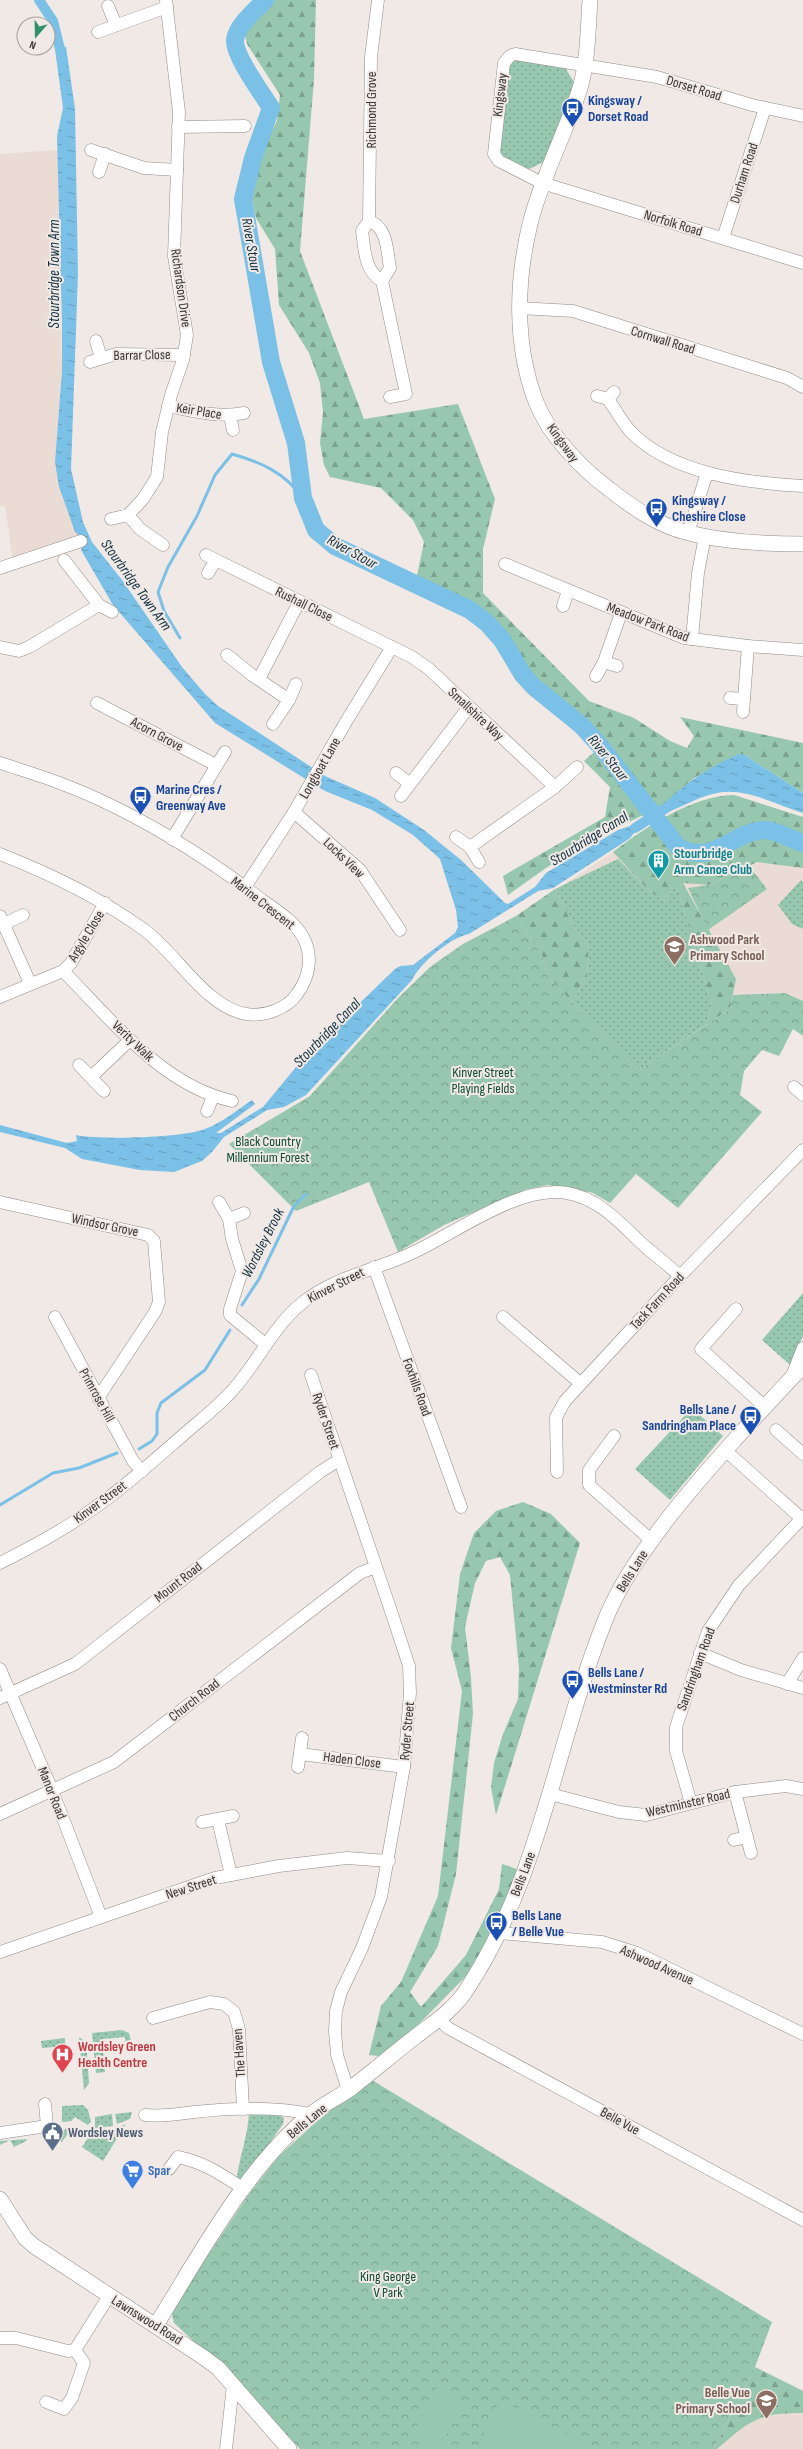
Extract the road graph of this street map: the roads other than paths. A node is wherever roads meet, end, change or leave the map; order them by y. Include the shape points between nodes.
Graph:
1 (378, 0) edge
2 (590, 0) edge
3 (167, 4) edge
4 (108, 6) dead end
5 (116, 25) junction
6 (98, 32) dead end
7 (584, 64) junction
8 (765, 108) junction
9 (803, 116) edge
10 (245, 126) dead end
11 (178, 127) junction
12 (91, 150) dead end
13 (105, 154) junction
14 (177, 170) junction
15 (99, 172) dead end
16 (542, 183) junction
17 (369, 221) junction
18 (723, 238) junction
19 (803, 263) edge
20 (382, 281) junction
21 (519, 308) junction
22 (96, 341) dead end
23 (184, 355) junction
24 (101, 358) junction
25 (90, 362) dead end
26 (803, 387) edge
27 (606, 396) dead end
28 (390, 397) dead end
29 (168, 406) junction
30 (244, 413) dead end
31 (230, 415) junction
32 (233, 430) dead end
33 (707, 473) junction
34 (803, 486) edge
35 (128, 515) junction
36 (110, 519) dead end
37 (688, 533) junction
38 (705, 536) junction
39 (81, 541) dead end
40 (803, 544) edge
41 (163, 545) dead end
42 (64, 560) dead end
43 (505, 564) dead end
44 (0, 568) edge
45 (208, 573) dead end
46 (568, 591) junction
47 (299, 602) junction
48 (99, 605) junction
49 (563, 606) dead end
50 (112, 612) dead end
51 (621, 612) junction
52 (692, 639) junction
53 (748, 646) junction
54 (0, 647) edge
55 (392, 647) junction
56 (803, 650) edge
57 (227, 655) dead end
58 (604, 662) junction
59 (617, 666) dead end
60 (596, 676) dead end
61 (259, 679) junction
62 (296, 684) dead end
63 (730, 698) dead end
64 (744, 699) junction
65 (289, 700) junction
66 (97, 703) dead end
67 (468, 708) junction
68 (743, 712) dead end
69 (273, 724) dead end
70 (225, 752) dead end
71 (0, 763) edge
72 (216, 765) junction
73 (577, 767) dead end
74 (396, 773) dead end
75 (410, 784) junction
76 (555, 787) junction
77 (401, 796) dead end
78 (294, 812) junction
79 (456, 837) dead end
80 (172, 839) junction
81 (470, 847) junction
82 (0, 854) edge
83 (479, 862) dead end
84 (245, 887) junction
85 (105, 903) junction
86 (23, 915) dead end
87 (2, 920) edge
88 (400, 930) dead end
89 (63, 971) junction
90 (30, 983) junction
91 (0, 997) edge
92 (130, 1040) junction
93 (79, 1065) dead end
94 (91, 1077) junction
95 (794, 1087) dead end
96 (104, 1091) dead end
97 (803, 1095) edge
98 (213, 1096) junction
99 (232, 1101) dead end
100 (207, 1111) dead end
101 (803, 1150) edge
102 (0, 1202) edge
103 (219, 1202) dead end
104 (244, 1213) dead end
105 (229, 1219) junction
106 (374, 1267) junction
107 (680, 1276) junction
108 (736, 1309) dead end
109 (55, 1317) dead end
110 (503, 1317) dead end
111 (265, 1344) junction
112 (803, 1348) edge
113 (803, 1366) edge
114 (311, 1375) dead end
115 (790, 1379) junction
116 (580, 1384) junction
117 (98, 1398) junction
118 (765, 1407) junction
119 (776, 1430) dead end
120 (614, 1436) dead end
121 (725, 1450) junction
122 (803, 1454) edge
123 (339, 1460) junction
124 (142, 1471) junction
125 (557, 1472) dead end
126 (461, 1507) dead end
127 (802, 1517) edge
128 (651, 1540) junction
129 (0, 1563) edge
130 (376, 1567) junction
131 (700, 1652) junction
132 (803, 1658) edge
133 (0, 1669) edge
134 (787, 1684) junction
135 (803, 1688) edge
136 (12, 1693) junction
137 (0, 1698) edge
138 (302, 1738) dead end
139 (300, 1754) junction
140 (298, 1767) dead end
141 (404, 1767) junction
142 (803, 1788) edge
143 (52, 1790) junction
144 (735, 1792) junction
145 (550, 1794) junction
146 (691, 1803) junction
147 (0, 1814) edge
148 (232, 1816) dead end
149 (218, 1820) junction
150 (202, 1822) dead end
151 (747, 1837) junction
152 (734, 1840) dead end
153 (751, 1853) dead end
154 (389, 1861) junction
155 (231, 1875) junction
156 (101, 1917) junction
157 (500, 1933) junction
158 (0, 1952) edge
159 (153, 2018) dead end
160 (439, 2018) junction
161 (803, 2034) edge
162 (348, 2090) junction
163 (45, 2104) dead end
164 (242, 2109) junction
165 (311, 2114) junction
166 (145, 2115) dead end
167 (0, 2133) edge
168 (169, 2169) dead end
169 (244, 2189) junction
170 (0, 2199) edge
171 (803, 2220) edge
172 (109, 2296) junction
173 (156, 2325) junction
174 (0, 2338) edge
175 (75, 2350) junction
176 (233, 2385) junction
177 (46, 2402) dead end
178 (226, 2449) edge
179 (289, 2449) edge

1 - 17 street, Richmond Grove via 371,57
2 - 7 street, Kingsway
3 - 5 street
3 - 11 street, Richardson Drive via 179,112
4 - 5 street
5 - 6 street
7 - 8 street, Dorset Road via 657,77
7 - 16 street, Kingsway via 580,86 568,121
7 - 16 street, Kingsway via 515,54 504,63 494,154 499,161
8 - 9 street, Dorset Road
8 - 18 street, Durham Road
10 - 11 street
11 - 14 street, Richardson Drive
12 - 13 street
13 - 14 street via 144,168
13 - 15 street
14 - 23 street, Richardson Drive via 174,256 187,335
16 - 18 street, Norfolk Road
16 - 21 street, Kingsway via 529,228
17 - 20 street, Richmond Grove via 362,231 367,264 374,276
17 - 20 street via 376,223 382,230 390,268
18 - 19 street, Norfolk Road
20 - 28 street via 406,394
21 - 26 street, Cornwall Road via 573,311 787,378
21 - 37 street, Kingsway via 523,350 537,403 576,461 586,472 630,506
22 - 24 street, Barrar Close
23 - 24 street, Barrar Close via 116,354
23 - 29 street, Richardson Drive
24 - 25 street, Barrar Close
27 - 33 street via 630,430 650,448
29 - 31 street, Keir Place via 211,415
29 - 35 street, Richardson Drive via 162,432 157,478
30 - 31 street, Keir Place
31 - 32 street, Keir Place
33 - 34 street via 757,484
33 - 37 street
35 - 36 street
35 - 41 street via 140,529
37 - 38 street, Kingsway
38 - 40 street, Kingsway
38 - 52 street via 698,573
39 - 44 street
42 - 48 street
43 - 46 street, Meadow Park Road
45 - 47 street, Rushall Close via 211,558
46 - 49 street
46 - 51 street, Meadow Park Road
47 - 55 street, Rushall Close
47 - 61 street
48 - 50 street
48 - 54 street via 29,647 19,651
51 - 52 street, Meadow Park Road
51 - 58 street
52 - 53 street, Meadow Park Road
53 - 56 street, Meadow Park Road
53 - 64 street
55 - 67 street, Smallshire Way via 429,669
55 - 78 street, Longboat Lane
57 - 61 street
58 - 59 street
58 - 60 street
61 - 65 street
62 - 65 street
63 - 64 street
64 - 68 street
65 - 69 street
66 - 72 street, Acorn Grove
67 - 75 street
67 - 76 street, Smallshire Way
70 - 72 street
71 - 80 street, Marine Crescent via 64,784
72 - 80 street
73 - 76 street
74 - 75 street
75 - 77 street
76 - 81 street
78 - 84 street, Longboat Lane
78 - 88 street, Locks View via 360,870
79 - 81 street
80 - 84 street, Marine Crescent
81 - 83 street
82 - 85 street, Marine Crescent via 49,873
84 - 85 street, Marine Crescent via 295,925 304,940 308,955 308,972 303,986 294,999 280,1008 263,1014 246,1014 228,1008 208,994 145,930
85 - 89 street, Argyle Close via 71,963
86 - 87 street
87 - 90 street
89 - 90 street, Argyle Close
89 - 92 street, Verity Walk
90 - 91 street, Argyle Close
92 - 94 street
92 - 98 street, Verity Walk via 160,1067
93 - 94 street
94 - 96 street
95 - 97 street
98 - 99 street, Verity Walk
98 - 100 street
101 - 107 street, Tack Farm Road
102 - 117 street, Windsor Grove via 148,1235 154,1241 159,1302
103 - 105 street
104 - 105 street
105 - 111 street via 242,1271 230,1315
106 - 107 street, Kinver Street via 412,1253 485,1214 532,1195 551,1192 566,1193 602,1206
106 - 111 street, Kinver Street via 331,1285 304,1301 288,1315
106 - 126 street, Foxhills Road
107 - 116 street, Tack Farm Road
108 - 118 street via 700,1350
109 - 117 street, Primrose Hill
110 - 116 street
111 - 124 street, Kinver Street via 237,1386
112 - 115 street
113 - 115 street, Bells Lane
114 - 123 street, Ryder Street
115 - 118 street, Bells Lane
116 - 125 street, Tack Farm Road via 556,1417
117 - 124 street, Primrose Hill via 133,1461
118 - 121 street, Bells Lane
119 - 122 street
120 - 128 street via 589,1470 589,1485
121 - 127 street
121 - 128 street, Bells Lane
123 - 130 street, Ryder Street
123 - 136 street, Mount Road via 314,1476 75,1664
124 - 129 street, Kinver Street via 88,1513 54,1535
127 - 131 street, Sandringham Road via 739,1585 718,1613
128 - 145 street, Bells Lane via 624,1581 604,1621
130 - 141 street, Ryder Street via 408,1666 410,1709
130 - 143 street, Church Road via 360,1572 114,1762
131 - 134 street via 741,1670
131 - 146 street, Sandringham Road via 676,1728 676,1751
132 - 134 street
133 - 136 street, Manor Road
134 - 135 street
136 - 137 street, Mount Road
136 - 143 street, Manor Road
138 - 139 street
139 - 140 street
139 - 141 street, Haden Close
141 - 154 street, Ryder Street
142 - 144 street, Westminster Road via 786,1786
143 - 147 street, Church Road
143 - 156 street, Manor Road
144 - 146 street, Westminster Road
144 - 151 street
145 - 146 street, Westminster Road via 619,1812 646,1815
145 - 157 street, Bells Lane via 531,1857
148 - 149 street
149 - 150 street
149 - 155 street
151 - 152 street
151 - 153 street
154 - 155 street, New Street via 347,1858
154 - 162 street, Ryder Street via 376,1916 341,1992 336,2011 337,2055
155 - 156 street, New Street via 215,1878
156 - 158 street, New Street
157 - 160 street, Bells Lane via 466,1991
157 - 161 street, Ashwood Avenue via 602,1942 637,1953
159 - 164 street, The Haven via 210,2002 224,2004 234,2012 239,2029
160 - 162 street, Bells Lane
160 - 171 street, Belle Vue via 448,2028
162 - 165 street, Bells Lane
163 - 167 street via 47,2126
164 - 165 street via 293,2110
164 - 166 street via 160,2117
165 - 169 street, Bells Lane via 278,2145
168 - 169 street via 178,2157 197,2161 218,2171
169 - 173 street, Bells Lane
170 - 172 street, Lawnswood Road via 25,2238
172 - 173 street, Lawnswood Road
172 - 175 street
173 - 176 street, Lawnswood Road via 203,2357
174 - 175 street via 16,2338 68,2351
175 - 177 street via 84,2363 72,2398 64,2408
176 - 178 street
176 - 179 street, Lawnswood Road

